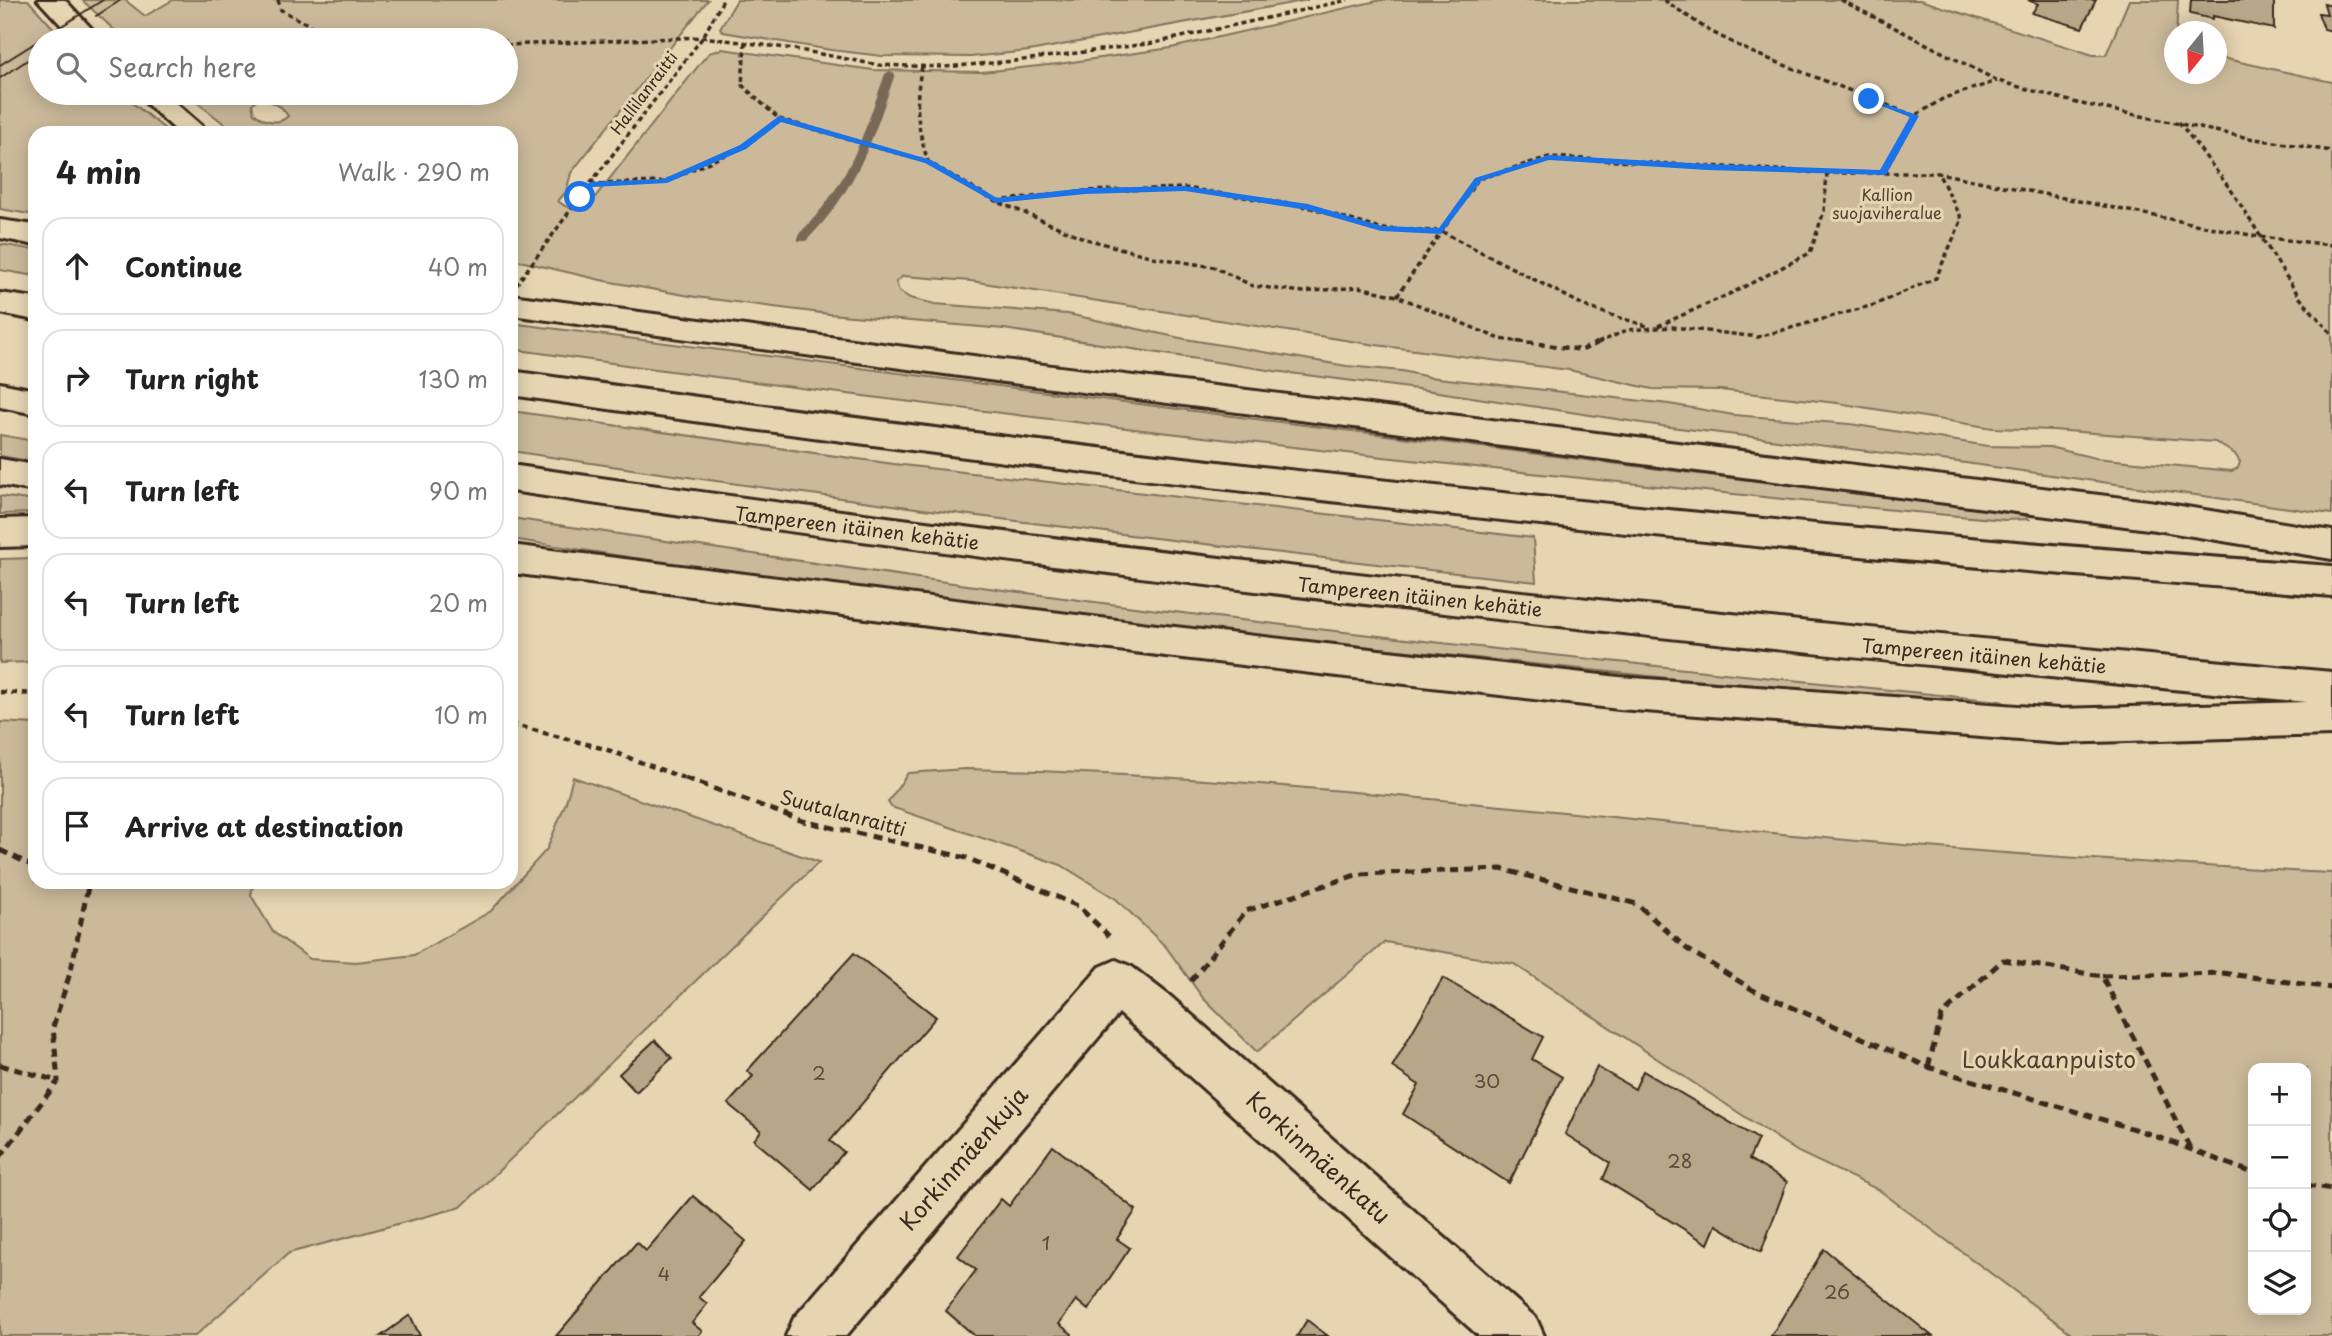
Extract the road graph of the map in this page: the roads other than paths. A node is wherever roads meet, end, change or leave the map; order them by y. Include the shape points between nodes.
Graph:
1 (51, 0) edge
2 (78, 28) edge
3 (162, 105) edge
4 (188, 126) edge
5 (0, 229) edge
6 (28, 234) edge
7 (518, 281) edge
8 (0, 303) edge
9 (518, 306) edge
10 (28, 308) edge
11 (704, 332) junction
12 (518, 384) edge
13 (0, 396) edge
14 (28, 401) edge
15 (0, 472) edge
16 (28, 477) edge
17 (518, 479) edge
18 (28, 532) edge
19 (0, 533) edge
20 (2332, 545) edge
21 (518, 560) edge
22 (2332, 581) edge
23 (2332, 688) edge
24 (2332, 718) edge
25 (1116, 982) joint
26 (812, 1336) edge
27 (1518, 1336) edge

1 - 2 main road
3 - 4 main road
5 - 6 main road
7 - 11 main road
8 - 10 main road
9 - 11 main road
11 - 20 main road via 2156,516
12 - 22 main road via 753,419 1279,482 1831,540
13 - 14 main road
15 - 16 main road
17 - 23 main road, Tampereen itäinen kehätie via 700,508 1261,580 1887,647
18 - 19 main road
21 - 24 main road via 1619,693 2059,726
25 - 26 main road, Korkinmäenkuja
25 - 27 main road, Korkinmäenkatu

